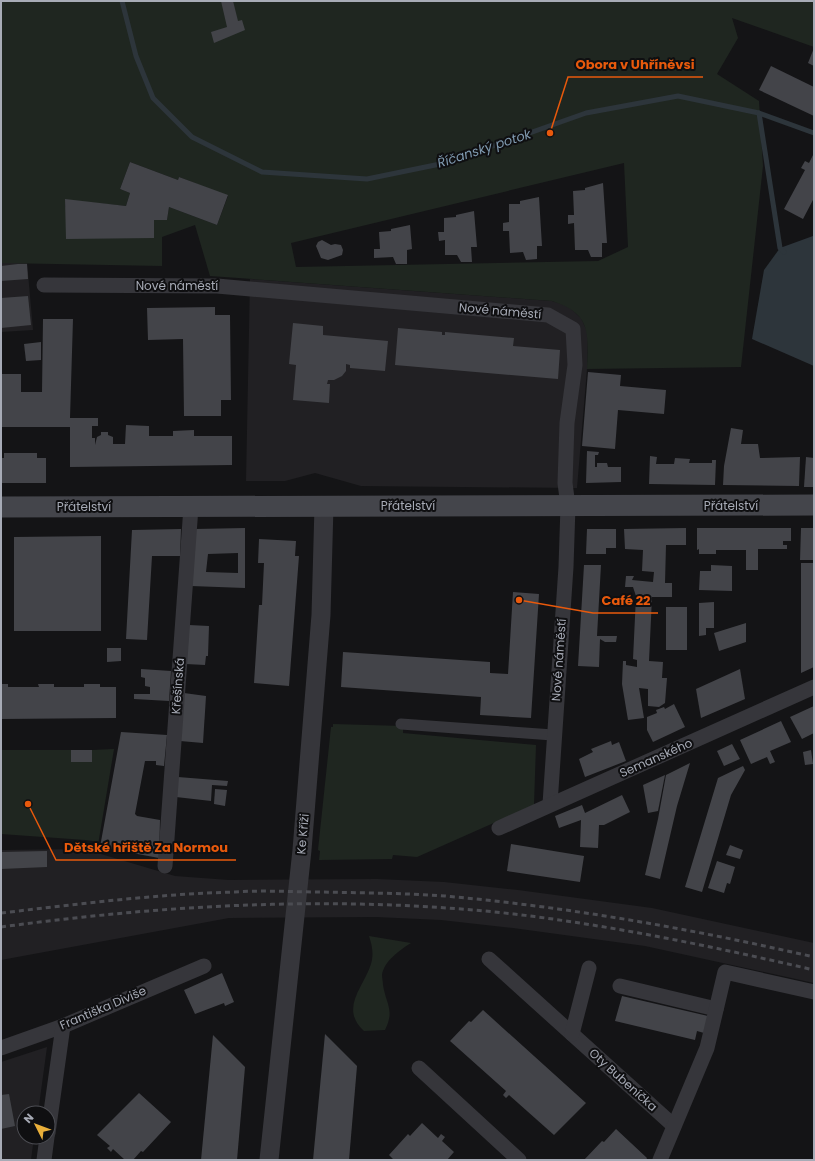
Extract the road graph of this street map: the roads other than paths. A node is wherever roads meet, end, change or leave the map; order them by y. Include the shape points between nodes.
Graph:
1 (44, 285) dead end
2 (814, 505) edge
3 (324, 506) junction
4 (568, 506) junction
5 (1, 507) edge
6 (191, 507) junction
7 (814, 687) edge
8 (401, 724) dead end
9 (554, 735) junction
10 (550, 804) junction
11 (499, 828) dead end
12 (165, 866) dead end
13 (489, 959) dead end
14 (204, 966) dead end
15 (589, 968) dead end
16 (620, 986) dead end
17 (814, 992) edge
18 (716, 1009) junction
19 (63, 1026) junction
20 (572, 1034) junction
21 (1, 1048) edge
22 (419, 1068) dead end
23 (52, 1105) edge
24 (674, 1126) junction
25 (46, 1145) edge
26 (44, 1160) edge
27 (269, 1160) edge
28 (519, 1160) edge
29 (660, 1160) edge

1 - 4 street, Nové náměstí via 216,286 548,315 573,329 575,365 567,424 565,483
2 - 4 main road, Přátelství
3 - 4 main road, Přátelství
3 - 6 main road, Přátelství
3 - 27 street, Ke Kříži via 321,615 302,850
4 - 9 street, Nové náměstí
5 - 6 main road, Přátelství
6 - 12 street, Křešínská
7 - 10 street, Semanského
8 - 9 street
9 - 10 street, Nové náměstí
10 - 11 street, Semanského
13 - 20 street, Oty Bubeníčka
14 - 19 street, Františka Diviše
15 - 20 street
16 - 18 street
17 - 18 street via 725,972
18 - 24 street via 707,1048
19 - 21 street, Františka Diviše
19 - 23 street
20 - 24 street, Oty Bubeníčka
22 - 28 street
24 - 29 street
25 - 26 street

